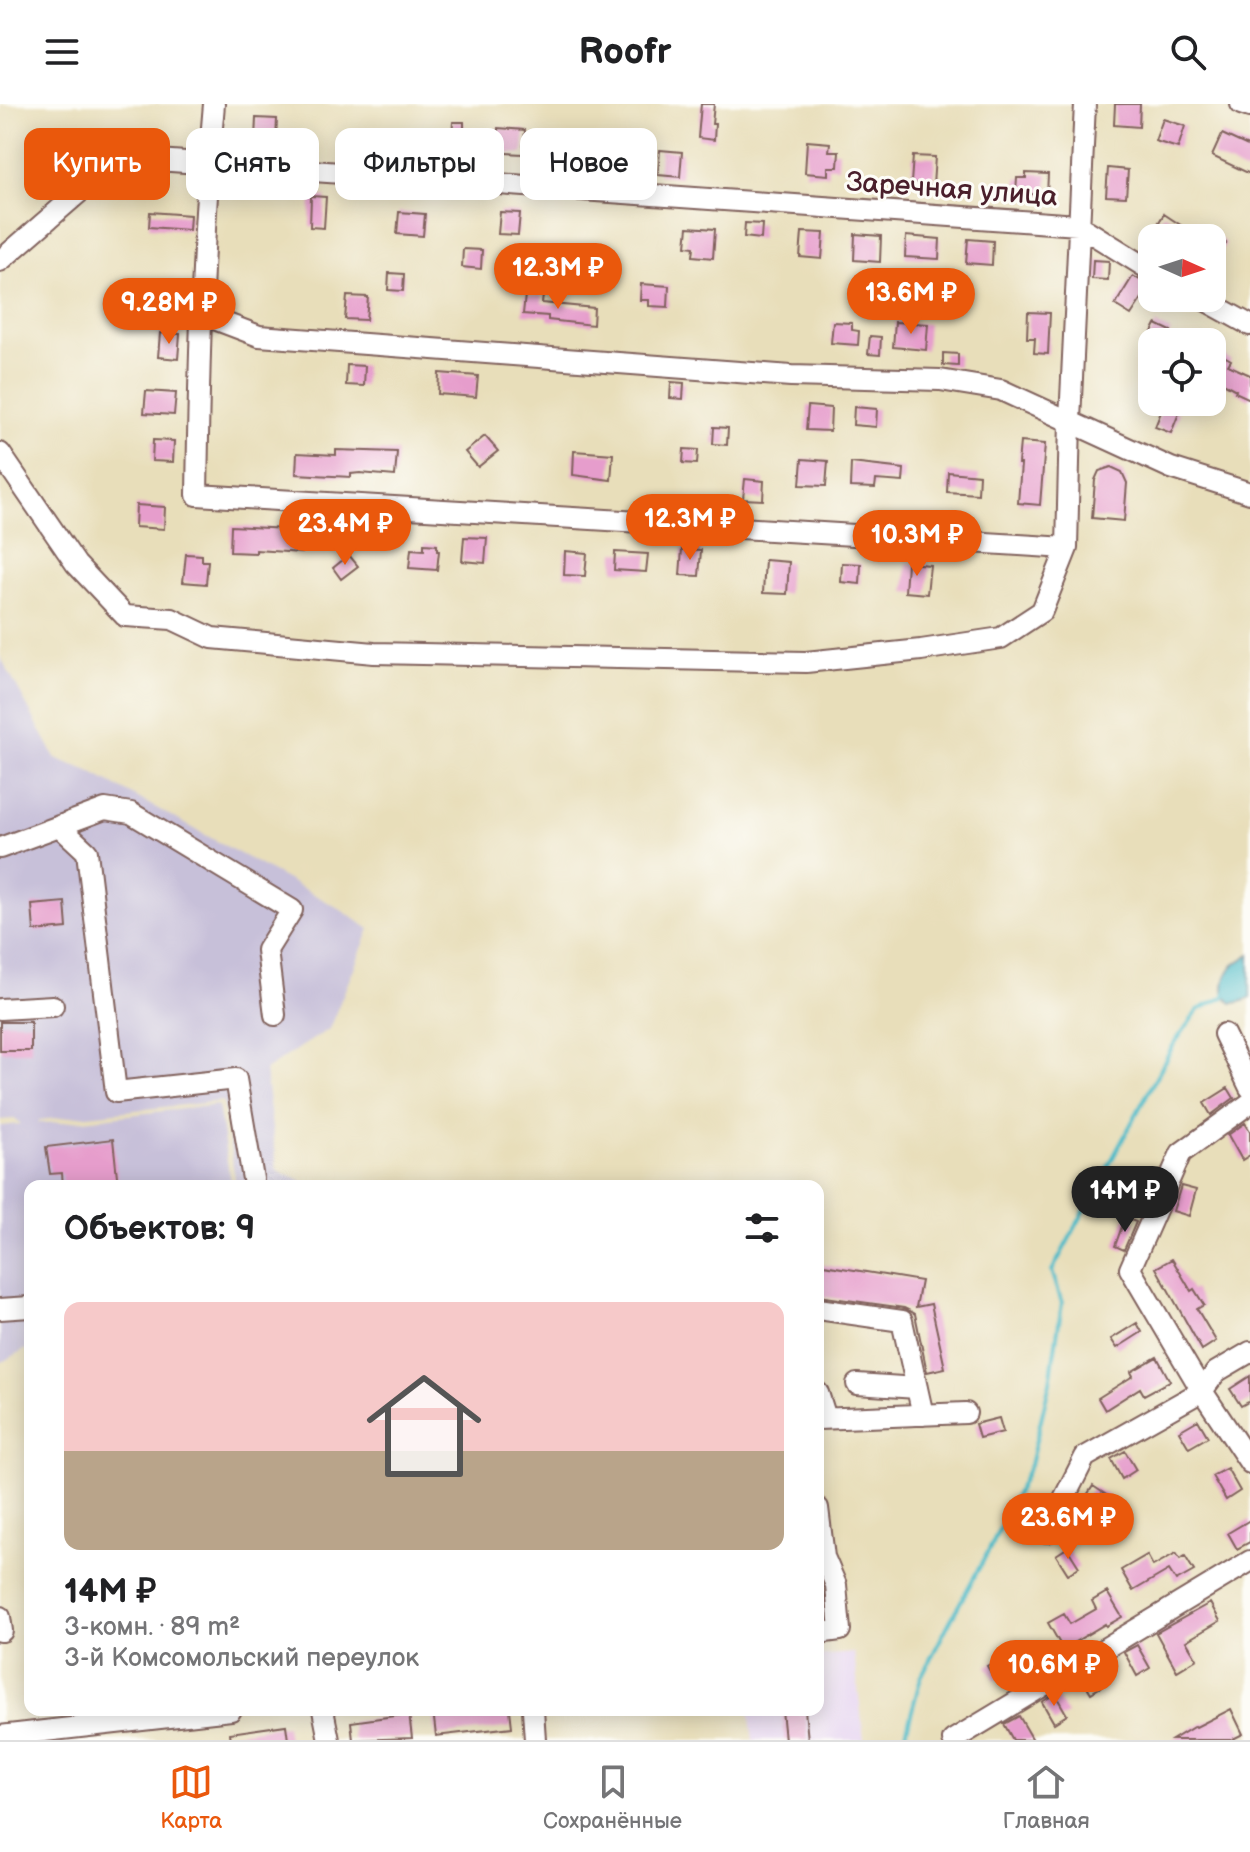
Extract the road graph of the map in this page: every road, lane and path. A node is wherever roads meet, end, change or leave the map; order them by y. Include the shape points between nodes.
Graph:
1 (214, 104) edge
2 (1085, 104) edge
3 (1241, 104) edge
4 (1250, 107) edge
5 (212, 128) edge
6 (186, 163) edge
7 (319, 173) edge
8 (207, 200) edge
9 (1078, 225) junction
10 (0, 261) edge
11 (1138, 262) edge
12 (1226, 312) edge
13 (201, 314) junction
14 (1250, 325) edge
15 (1070, 420) junction
16 (0, 453) edge
17 (1250, 493) edge
18 (1067, 548) junction
19 (59, 826) junction
20 (0, 848) edge
21 (53, 1006) dead end
22 (0, 1009) edge
23 (275, 1015) dead end
24 (1224, 1034) dead end
25 (1250, 1088) edge
26 (1250, 1103) edge
27 (253, 1179) dead end
28 (24, 1307) edge
29 (0, 1309) edge
30 (824, 1310) edge
31 (1250, 1352) edge
32 (857, 1384) dead end
33 (917, 1388) junction
34 (1202, 1391) junction
35 (966, 1413) dead end
36 (923, 1415) junction
37 (824, 1419) edge
38 (1250, 1463) edge
39 (1047, 1532) dead end
40 (824, 1557) edge
41 (1250, 1561) edge
42 (0, 1617) edge
43 (0, 1631) edge
44 (824, 1632) edge
45 (191, 1716) edge
46 (324, 1716) edge
47 (533, 1716) edge
48 (144, 1723) edge
49 (0, 1736) edge
50 (329, 1740) edge
51 (535, 1740) edge
52 (953, 1740) edge

1 - 5 street
2 - 9 street
3 - 4 street
6 - 10 street, Заречная улица via 157,160 106,169
7 - 9 street, Заречная улица
8 - 13 street
9 - 11 street, Заречная улица
9 - 15 street
12 - 14 street
13 - 15 street via 259,336 776,375 940,380 1001,390
13 - 18 street via 197,495
15 - 17 street via 1171,468
15 - 18 street
16 - 18 street via 76,564 125,616 172,619 212,638 271,644 374,653 806,662 921,650 1001,638 1042,611
19 - 20 street
19 - 23 street via 105,809 131,813 292,910 267,950
19 - 27 street via 87,852 116,1092 236,1079
21 - 22 street
24 - 25 street
26 - 34 street via 1181,1153 1130,1269
28 - 29 street
30 - 33 street via 902,1321
31 - 34 street via 1216,1372
32 - 33 street
33 - 36 street
34 - 38 street
34 - 39 street via 1085,1457
35 - 36 street
36 - 37 street
40 - 44 street via 836,1585 840,1630
41 - 52 street
42 - 43 street
45 - 48 street
46 - 50 street
47 - 51 street
48 - 49 street

